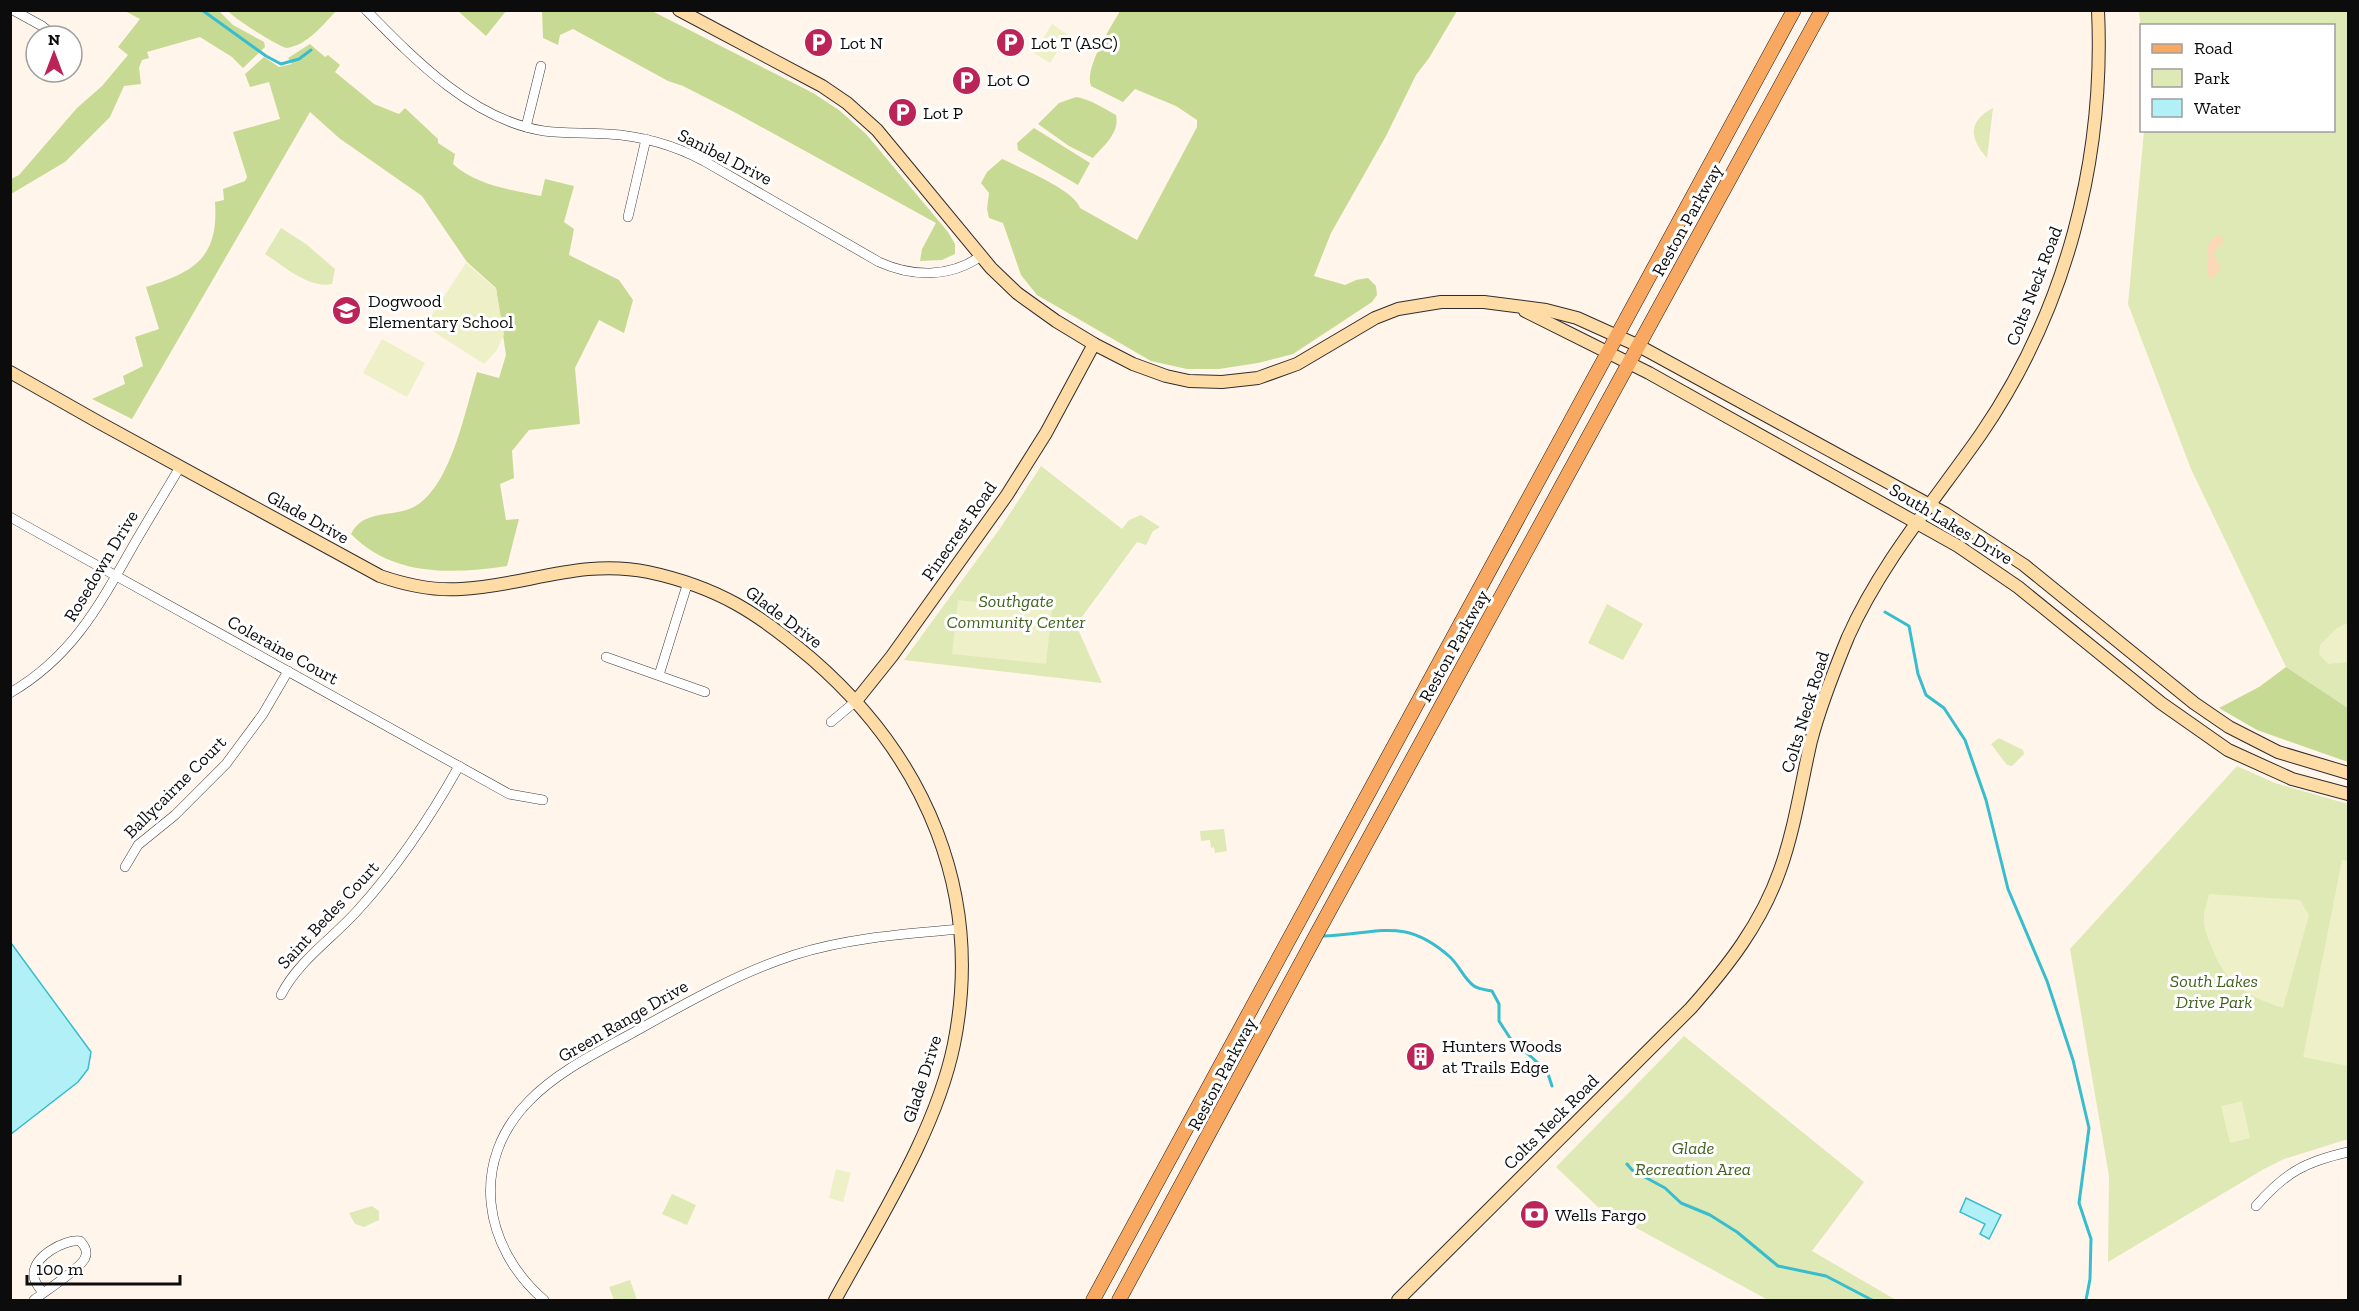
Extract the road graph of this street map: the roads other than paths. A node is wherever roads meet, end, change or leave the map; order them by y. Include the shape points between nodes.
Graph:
1 (13, 10) edge
2 (366, 10) edge
3 (679, 10) edge
4 (1794, 10) edge
5 (1822, 10) edge
6 (2098, 10) edge
7 (38, 24) edge
8 (542, 66) dead end
9 (526, 127) junction
10 (646, 139) junction
11 (628, 217) dead end
12 (981, 256) junction
13 (1515, 307) junction
14 (1617, 335) junction
15 (1094, 344) junction
16 (1639, 346) junction
17 (1608, 352) junction
18 (1630, 363) junction
19 (10, 372) edge
20 (180, 467) junction
21 (1930, 505) junction
22 (10, 517) edge
23 (1918, 522) junction
24 (116, 576) junction
25 (688, 582) junction
26 (606, 657) dead end
27 (288, 671) junction
28 (659, 675) junction
29 (2175, 687) junction
30 (705, 692) dead end
31 (10, 693) edge
32 (856, 701) junction
33 (2161, 703) junction
34 (831, 722) dead end
35 (459, 766) junction
36 (2349, 773) edge
37 (2349, 794) edge
38 (543, 800) dead end
39 (125, 867) dead end
40 (960, 929) junction
41 (281, 995) dead end
42 (2349, 1152) edge
43 (2256, 1206) dead end
44 (43, 1293) junction
45 (34, 1300) edge
46 (544, 1300) edge
47 (835, 1300) edge
48 (1093, 1300) edge
49 (1119, 1300) edge
50 (1398, 1300) edge

1 - 7 street
2 - 9 street, Sanibel Drive via 462,98 494,116
3 - 12 street, South Lakes Drive via 822,86 859,113
4 - 14 main road, Reston Parkway
5 - 16 main road, Reston Parkway
6 - 21 street, Colts Neck Road via 2098,88 2092,148 2083,198 2059,279 2012,384
8 - 9 street
9 - 10 street, Sanibel Drive
10 - 11 street
10 - 12 street, Sanibel Drive via 704,161 898,270 942,272
12 - 15 street, South Lakes Drive via 1017,293
13 - 14 street, South Lakes Drive via 1566,315
13 - 15 street, South Lakes Drive via 1465,301 1398,309 1364,323 1288,369 1240,381 1174,379
13 - 17 street, South Lakes Drive
14 - 16 street, South Lakes Drive
14 - 17 main road, Reston Parkway
15 - 32 street, Pinecrest Road via 1046,434 999,508
16 - 18 main road, Reston Parkway
16 - 21 street, South Lakes Drive
17 - 18 street, South Lakes Drive
17 - 48 main road, Reston Parkway
18 - 23 street, South Lakes Drive
18 - 49 main road, Reston Parkway
19 - 20 street, Glade Drive
20 - 24 street, Rosedown Drive
20 - 25 street, Glade Drive via 358,566 411,585 468,589 556,572 604,568
21 - 23 street, Colts Neck Road
21 - 29 street, South Lakes Drive via 2024,565
22 - 24 street, Coleraine Court
23 - 33 street, South Lakes Drive via 1990,566
23 - 50 street, Colts Neck Road via 1868,599 1841,654 1812,738 1780,870 1744,942 1691,1008
24 - 27 street, Coleraine Court
24 - 31 street, Rosedown Drive via 94,614 62,653
25 - 28 street
25 - 32 street, Glade Drive via 759,616
26 - 28 street
27 - 35 street, Coleraine Court
27 - 39 street, Ballycairne Court via 263,714 226,764 138,845
28 - 30 street
29 - 33 street
29 - 36 street, South Lakes Drive via 2244,736 2289,756
32 - 34 street, Pinecrest Road
32 - 40 street, Glade Drive via 891,744 926,805 946,861
33 - 37 street, South Lakes Drive via 2209,739 2248,761 2292,779
35 - 38 street, Coleraine Court via 510,794
35 - 41 street, Saint Bedes Court via 432,814 382,884 297,969
40 - 46 street, Green Range Drive via 847,942 763,966 676,1009 542,1089 516,1116 503,1138 490,1197 495,1228 508,1261
40 - 47 street, Glade Drive via 958,1017 941,1092 907,1167
42 - 43 street via 2286,1175
44 - 44 street via 82,1262 87,1252 85,1246 67,1242 36,1263 34,1281
44 - 45 street

